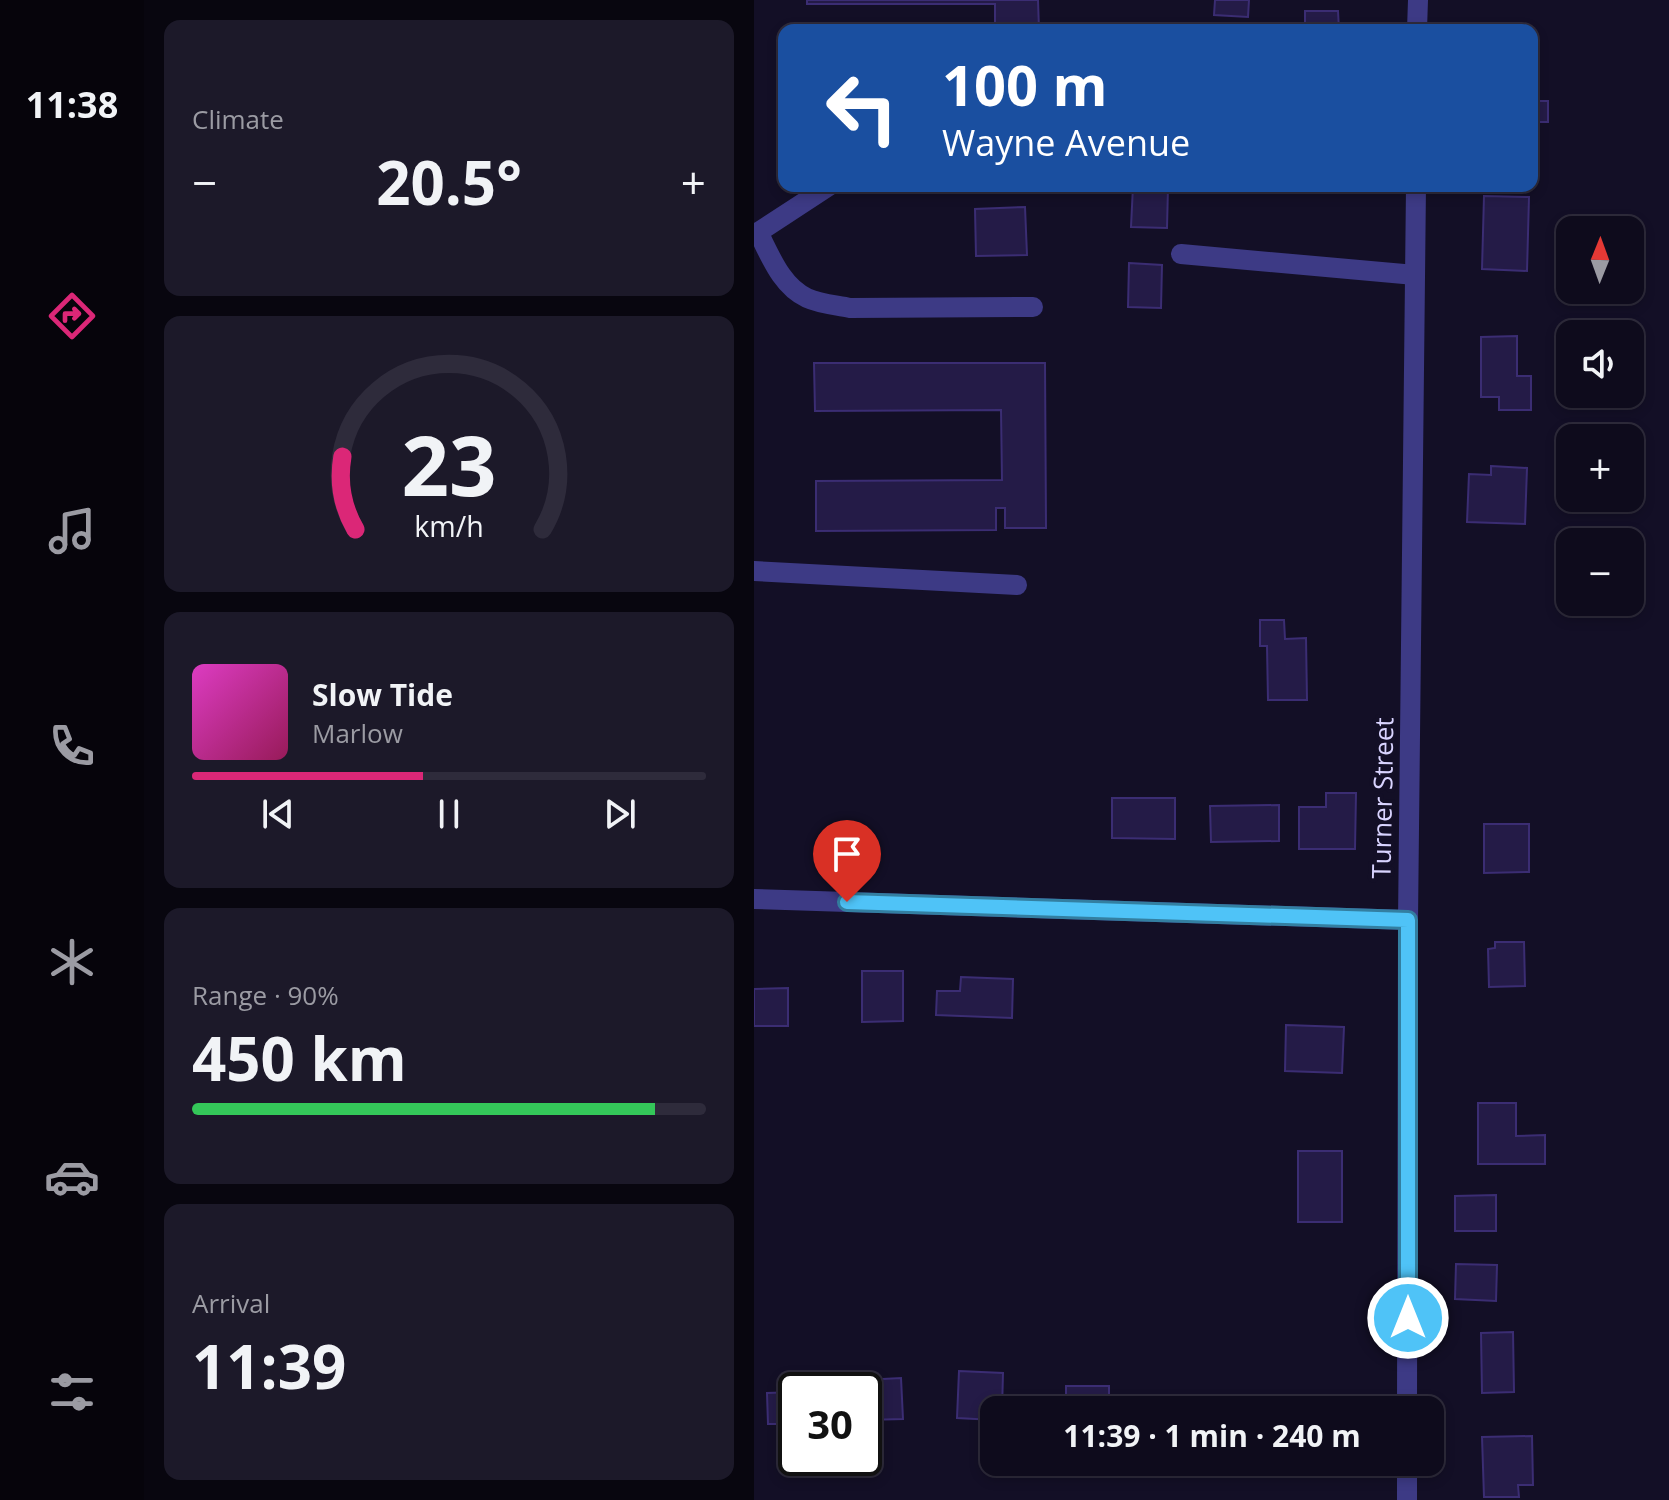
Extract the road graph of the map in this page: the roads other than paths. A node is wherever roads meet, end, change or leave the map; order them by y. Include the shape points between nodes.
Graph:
1 (1418, 0) edge
2 (1417, 24) edge
3 (820, 192) edge
4 (1416, 192) edge
5 (756, 234) edge
6 (1181, 254) dead end
7 (1415, 275) junction
8 (1033, 307) dead end
9 (754, 571) edge
10 (1017, 585) dead end
11 (754, 899) edge
12 (1408, 920) junction
13 (1407, 1396) edge
14 (1407, 1476) edge
15 (1407, 1500) edge

1 - 2 street
3 - 5 street
4 - 7 street, Turner Street
5 - 8 street via 794,289 827,304
6 - 7 street
7 - 12 street, Turner Street
9 - 10 street
11 - 12 street
12 - 13 street, Turner Street
14 - 15 street

